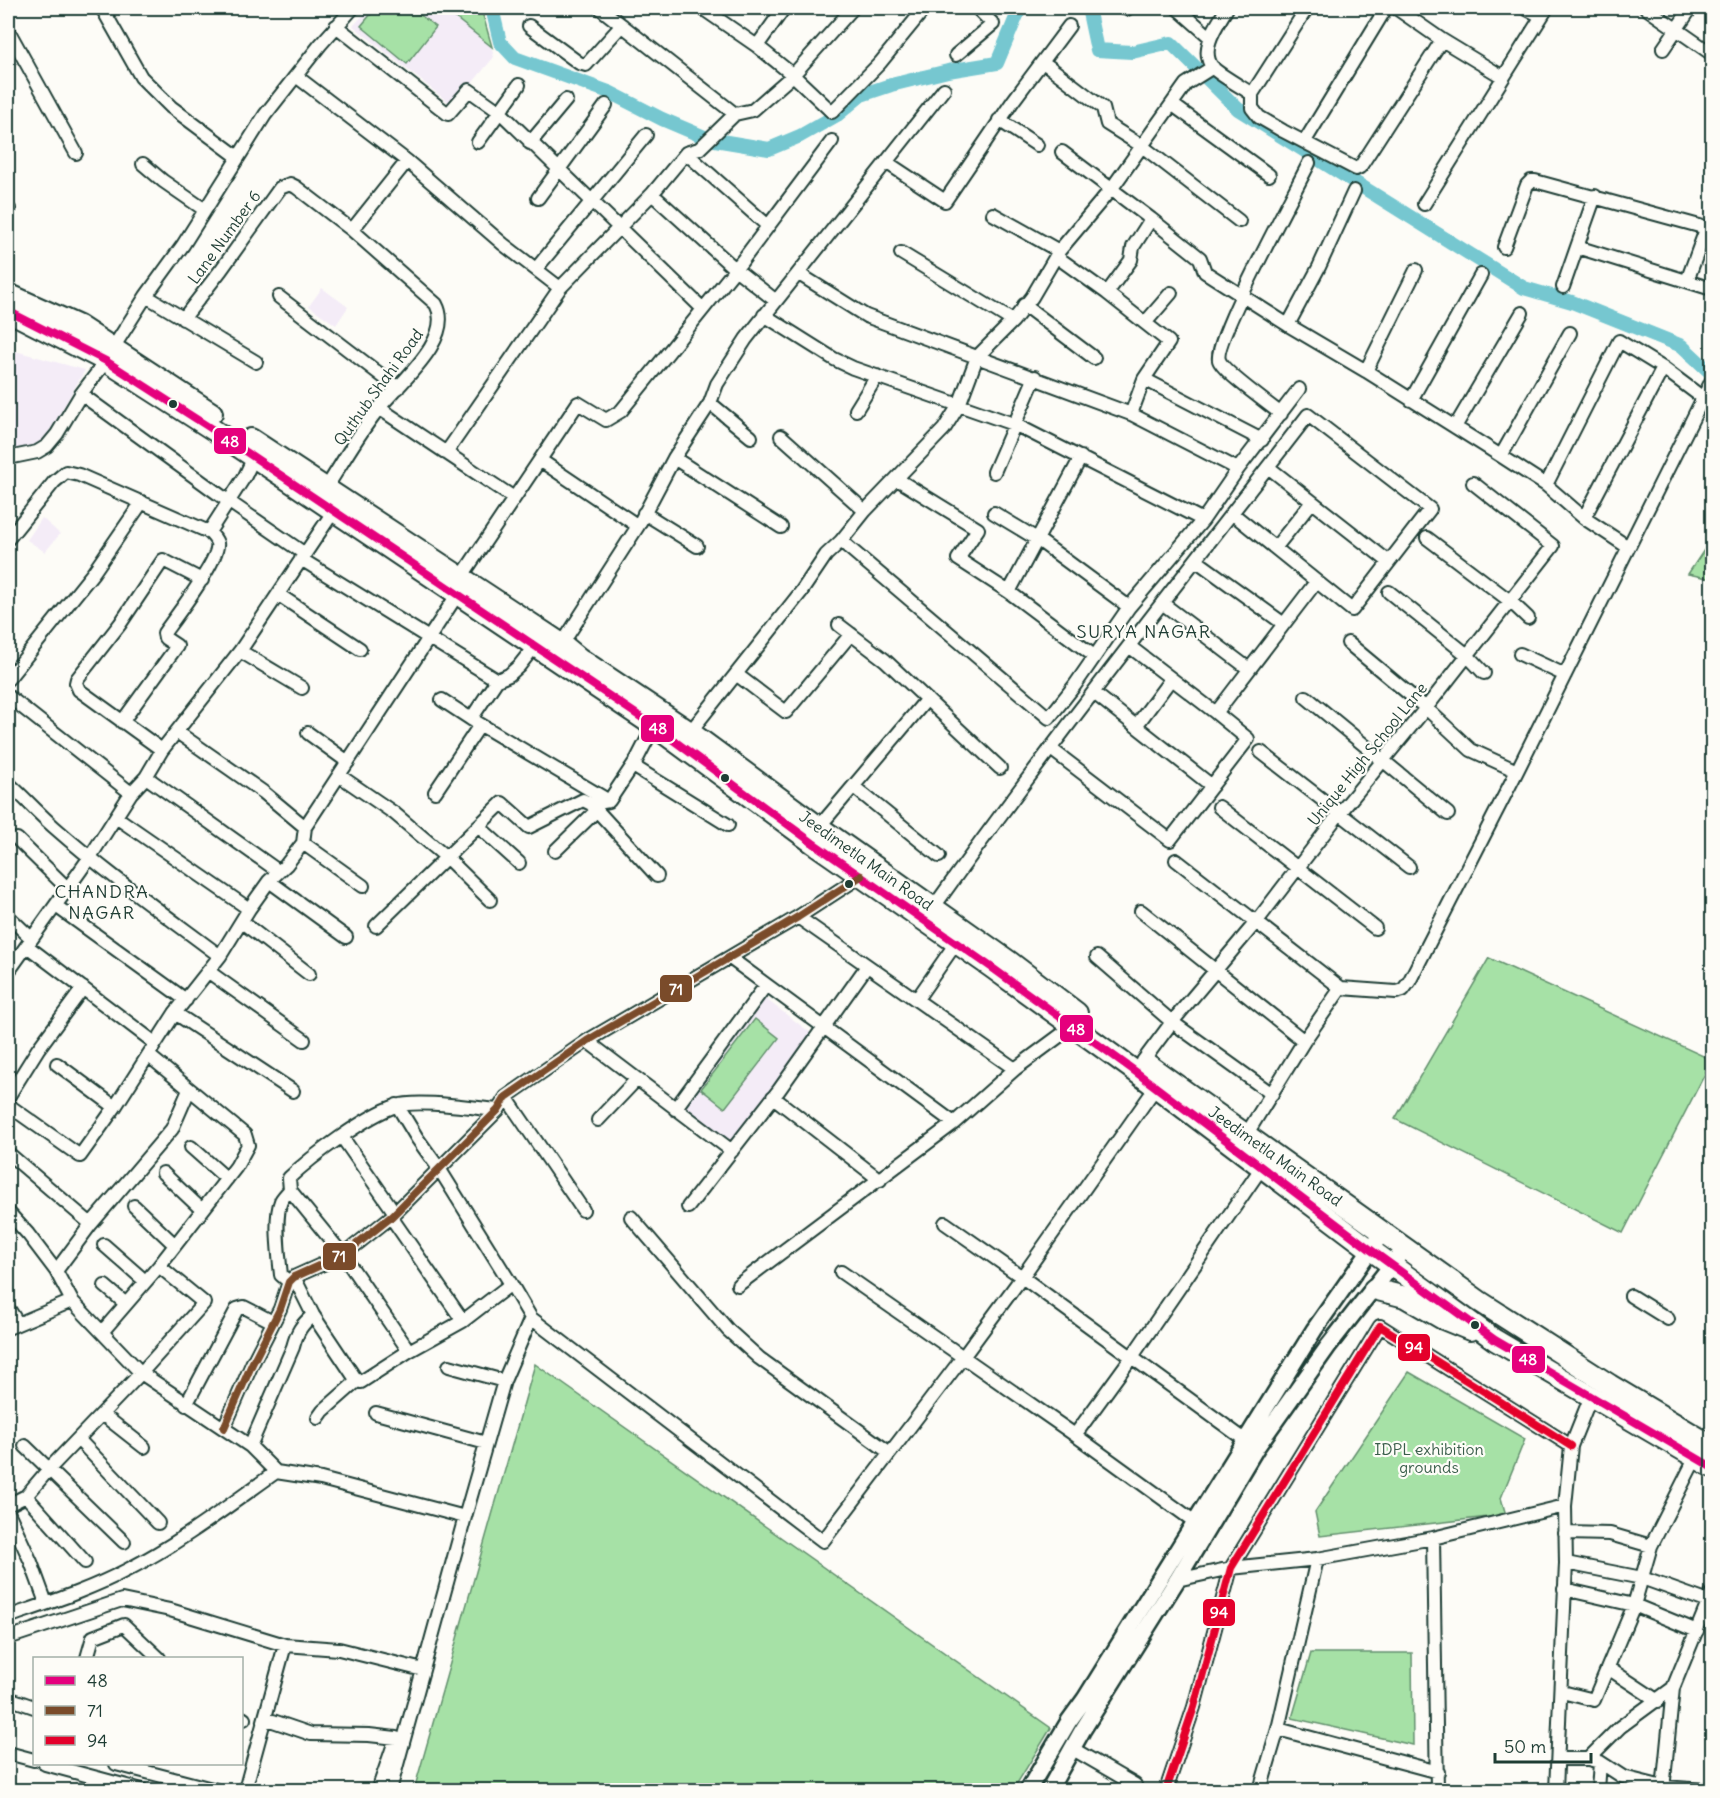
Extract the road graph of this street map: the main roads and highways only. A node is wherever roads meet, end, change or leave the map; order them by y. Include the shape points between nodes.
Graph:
1 (8, 294) edge
2 (8, 310) edge
3 (109, 355) junction
4 (459, 587) junction
5 (991, 958) junction
6 (1374, 1289) road end
7 (1495, 1340) junction
8 (1713, 1446) edge
9 (1704, 1462) edge

1 - 3 main road, Jeedimetla Main Road via 80,326
2 - 3 main road, Jeedimetla Main Road
3 - 4 main road, Jeedimetla Main Road via 333,512
3 - 4 main road, Jeedimetla Main Road via 326,488
4 - 5 main road, Jeedimetla Main Road via 534,647 654,726 956,943
4 - 5 main road, Jeedimetla Main Road via 562,644 690,732 933,908
5 - 7 main road, Jeedimetla Main Road via 1073,1026
5 - 8 main road, Jeedimetla Main Road via 1143,1061 1479,1301
6 - 7 main road via 1405,1297 1443,1319
7 - 9 main road, Jeedimetla Main Road

